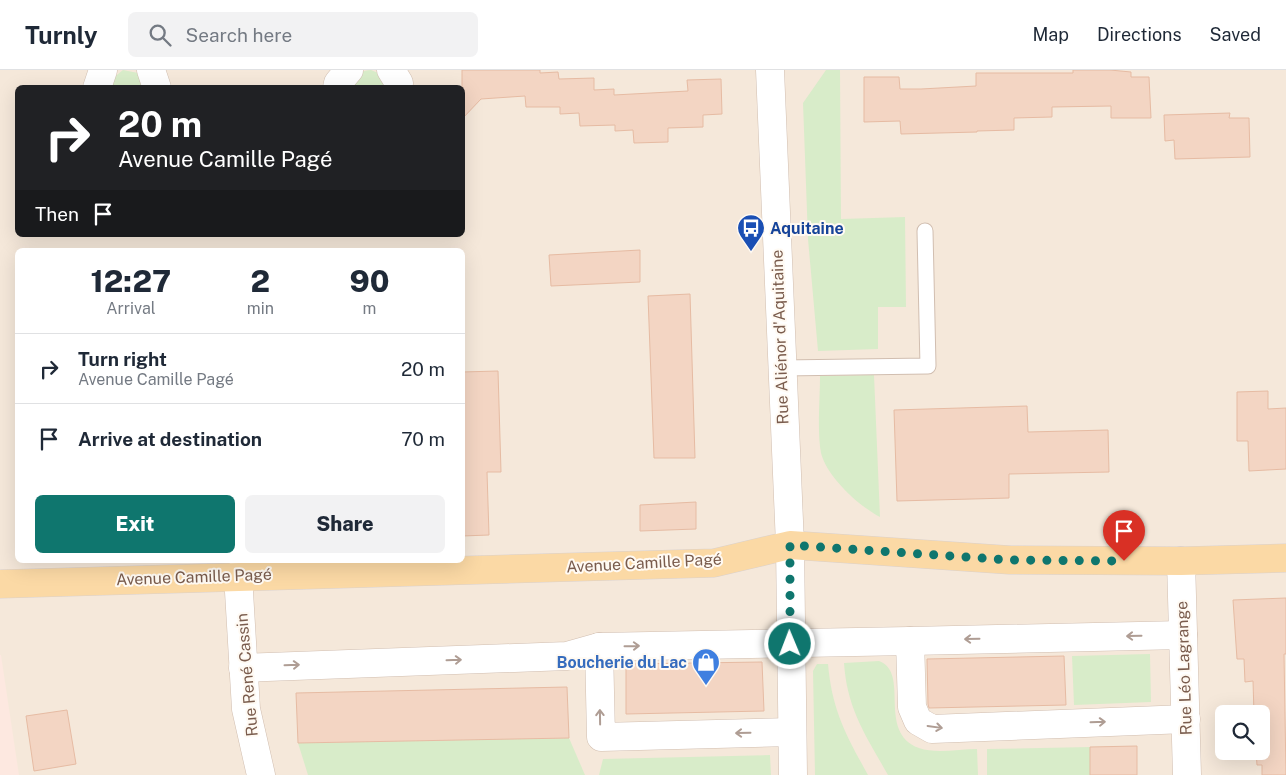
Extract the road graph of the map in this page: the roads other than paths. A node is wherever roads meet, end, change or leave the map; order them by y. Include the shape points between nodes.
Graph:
1 (103, 70) edge
2 (151, 70) edge
3 (349, 70) edge
4 (391, 70) edge
5 (770, 70) edge
6 (98, 85) edge
7 (156, 85) edge
8 (338, 85) edge
9 (398, 85) edge
10 (925, 231) dead end
11 (782, 368) junction
12 (790, 545) junction
13 (1286, 558) edge
14 (1181, 561) junction
15 (238, 575) junction
16 (0, 584) edge
17 (1183, 635) junction
18 (910, 641) junction
19 (790, 644) junction
20 (599, 646) junction
21 (243, 668) junction
22 (1186, 719) junction
23 (792, 732) junction
24 (261, 775) edge
25 (793, 775) edge
26 (1187, 775) edge

1 - 6 street
2 - 7 street
3 - 8 street
4 - 9 street
5 - 11 street, Rue Aliénor d'Aquitaine
10 - 11 lane via 928,366
11 - 12 street, Rue Aliénor d'Aquitaine
12 - 14 main road, Avenue Camille Pagé via 1010,560
12 - 15 main road, Avenue Camille Pagé via 714,563
12 - 19 street, Rue Aliénor d'Aquitaine
13 - 14 main road, Avenue Camille Pagé
14 - 17 street, Rue Léo Lagrange
15 - 16 main road, Avenue Camille Pagé
15 - 21 street, Rue René Cassin
17 -> 18 street
17 - 22 street, Rue Léo Lagrange
18 - 19 street
18 -> 22 street via 912,707 918,721 932,729
20 -> 19 street
19 - 23 street, Rue Aliénor d'Aquitaine
21 -> 20 street via 567,656
23 -> 20 street via 600,737
21 - 24 street, Rue René Cassin via 246,709
22 - 26 street, Rue Léo Lagrange
23 - 25 street, Rue Aliénor d'Aquitaine

